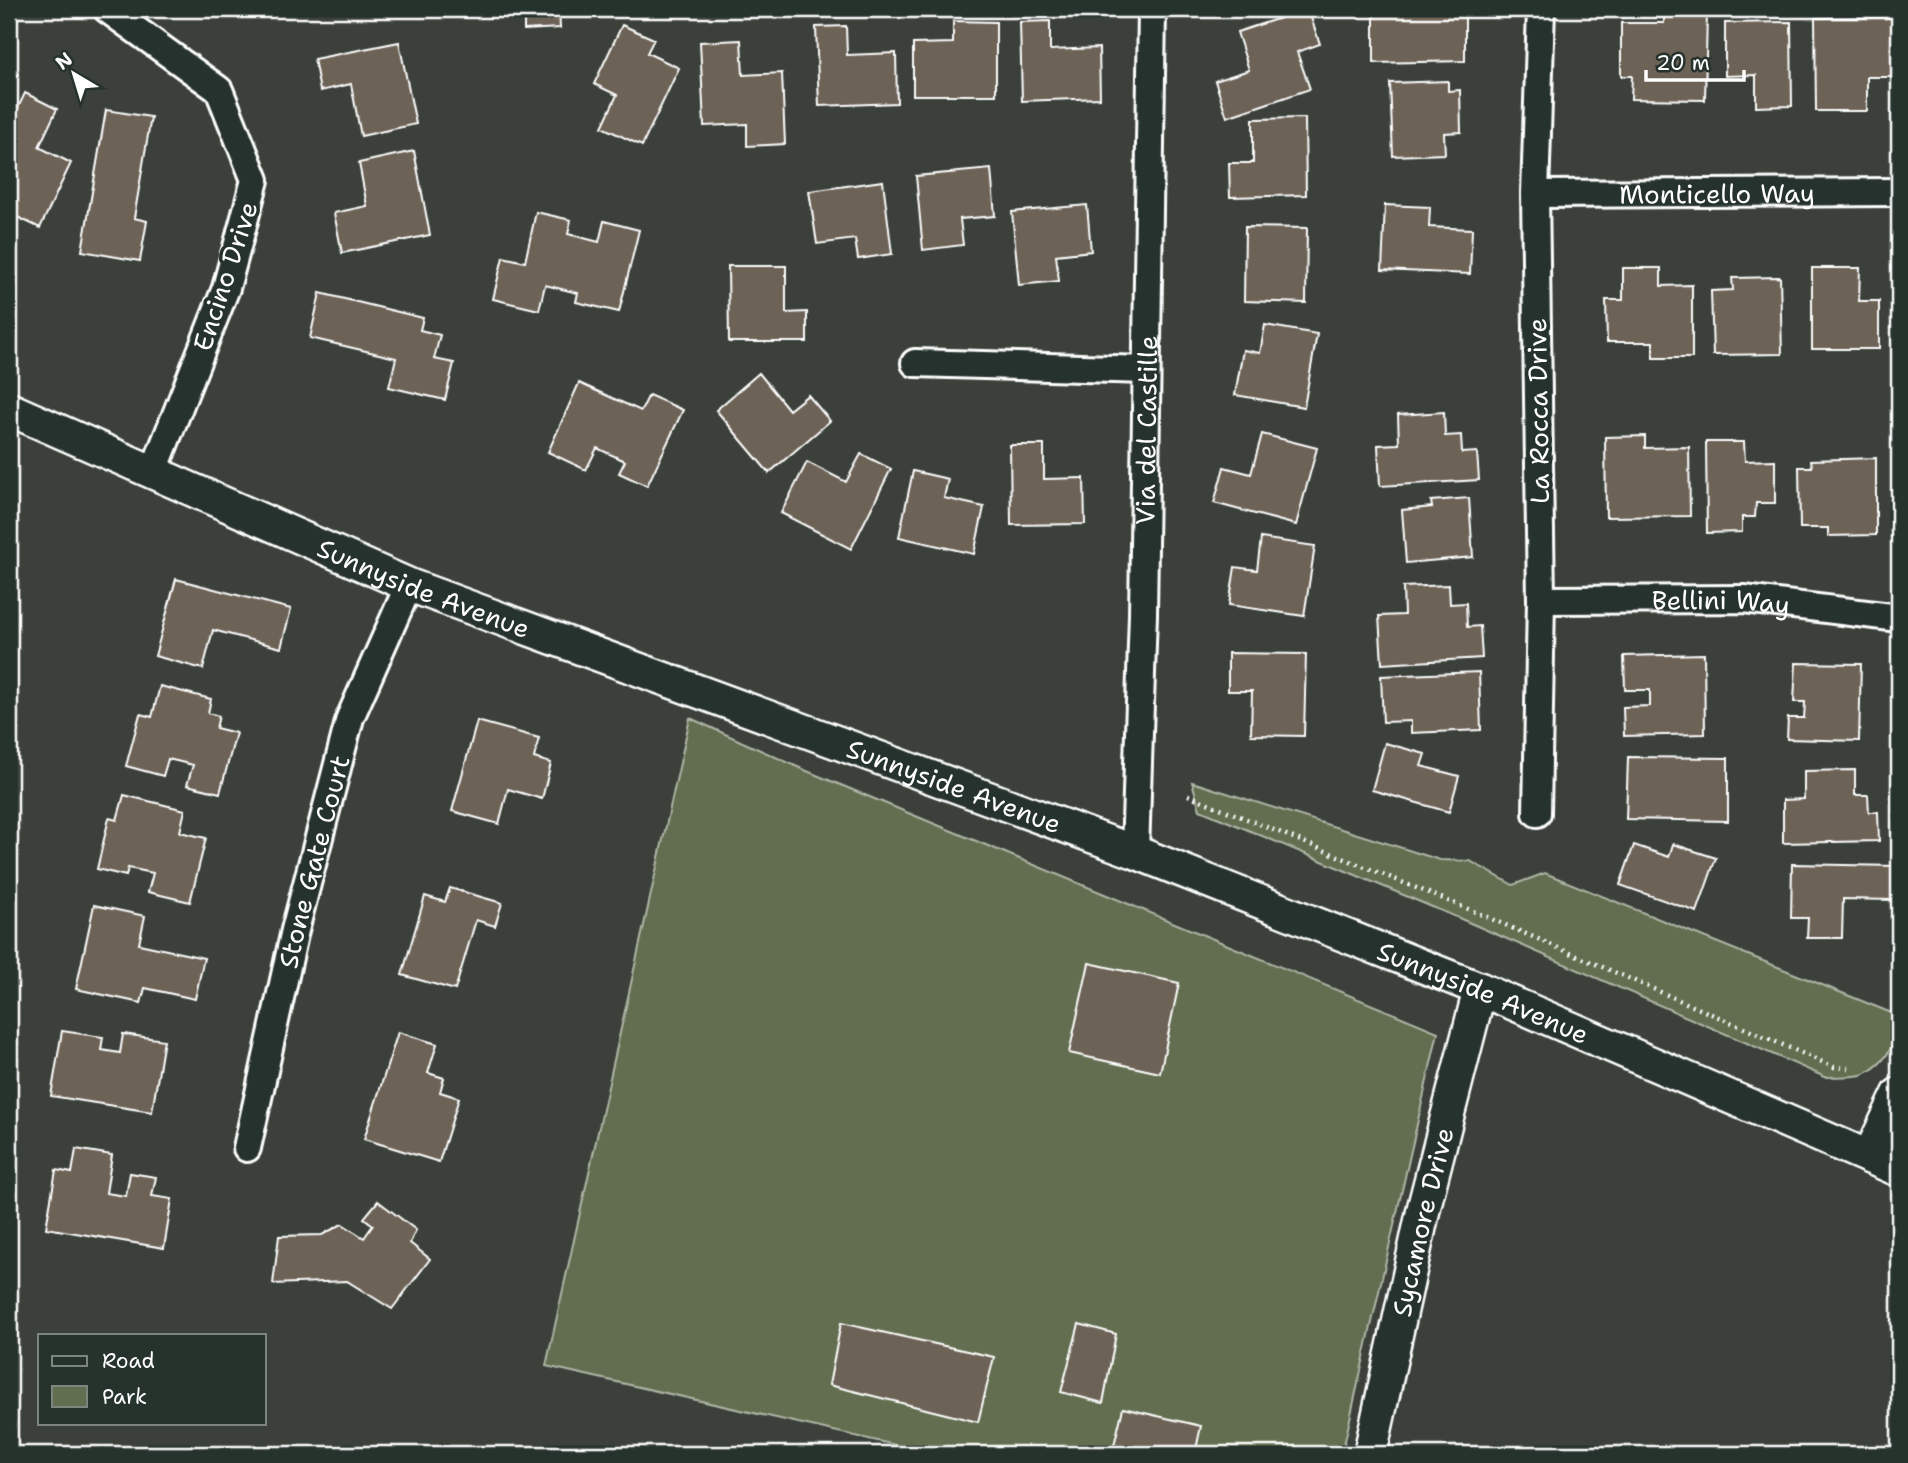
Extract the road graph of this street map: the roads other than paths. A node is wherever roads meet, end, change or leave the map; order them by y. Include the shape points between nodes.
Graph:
1 (107, 9) edge
2 (1152, 9) edge
3 (1541, 9) edge
4 (1899, 192) edge
5 (1535, 194) junction
6 (915, 363) dead end
7 (1146, 370) junction
8 (9, 409) edge
9 (153, 472) junction
10 (409, 585) junction
11 (1541, 600) junction
12 (1899, 618) edge
13 (1537, 813) dead end
14 (1135, 852) junction
15 (1480, 989) junction
16 (1899, 1094) edge
17 (247, 1148) dead end
18 (1869, 1157) junction
19 (1899, 1170) edge
20 (1370, 1454) edge

1 - 9 street, Encino Drive via 219,90 255,180 226,288
2 - 7 street, Via del Castille
3 - 5 street, La Rocca Drive
4 - 5 street, Monticello Way
5 - 11 street, La Rocca Drive
6 - 7 street
7 - 14 street, Via del Castille
8 - 9 street, Sunnyside Avenue
9 - 10 street, Sunnyside Avenue
10 - 14 street, Sunnyside Avenue
10 - 17 street, Stone Gate Court via 349,718 295,930
11 - 12 street, Bellini Way via 1744,599
11 - 13 street, La Rocca Drive
14 - 15 street, Sunnyside Avenue
15 - 18 street, Sunnyside Avenue
15 - 20 street, Sycamore Drive via 1424,1207
16 - 18 street
18 - 19 street, Sunnyside Avenue

